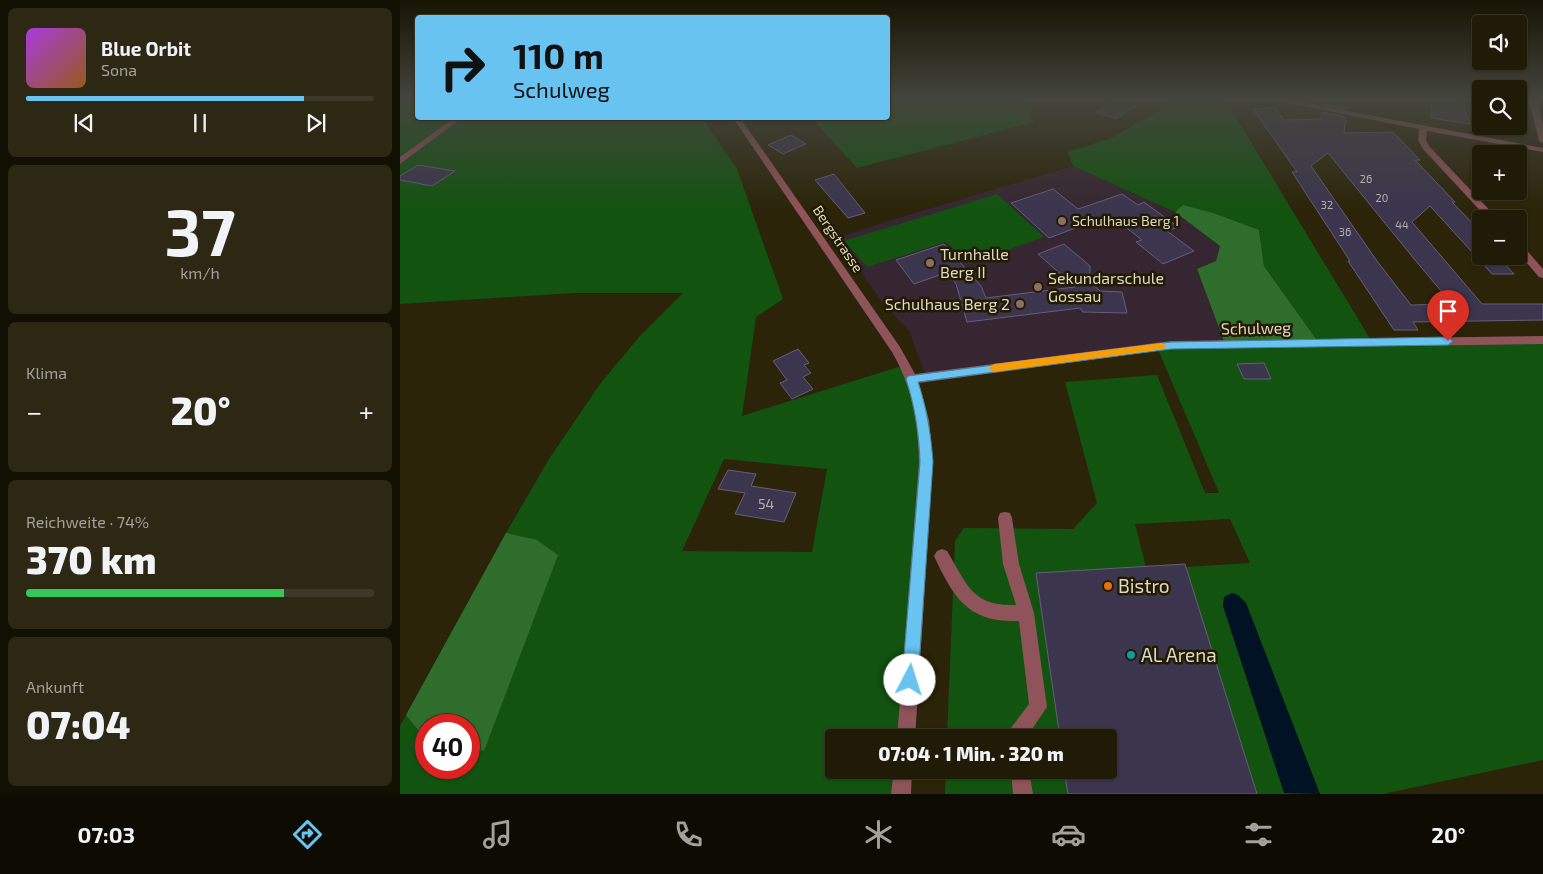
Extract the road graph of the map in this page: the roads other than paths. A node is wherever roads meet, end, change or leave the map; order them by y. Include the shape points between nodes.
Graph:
1 (434, 136) edge
2 (749, 136) edge
3 (1422, 136) edge
4 (1467, 136) edge
5 (1543, 150) edge
6 (400, 161) edge
7 (1485, 210) edge
8 (1527, 257) edge
9 (1543, 275) edge
10 (1543, 340) edge
11 (912, 379) junction
12 (1005, 518) dead end
13 (942, 556) dead end
14 (1026, 613) junction
15 (907, 729) edge
16 (1021, 729) edge
17 (902, 779) edge
18 (1021, 779) edge
19 (901, 794) edge
20 (1023, 794) edge

1 - 6 street
2 - 11 street, Bergstrasse via 824,242
3 - 7 street via 1426,147
4 - 5 street
8 - 9 street
10 - 11 street, Schulweg via 1171,345
11 - 15 street, Bergstrasse via 919,403 926,462
12 - 14 street via 1010,564
13 - 14 street via 968,598 981,609 995,613
14 - 16 street via 1038,707
17 - 19 street
18 - 20 street

